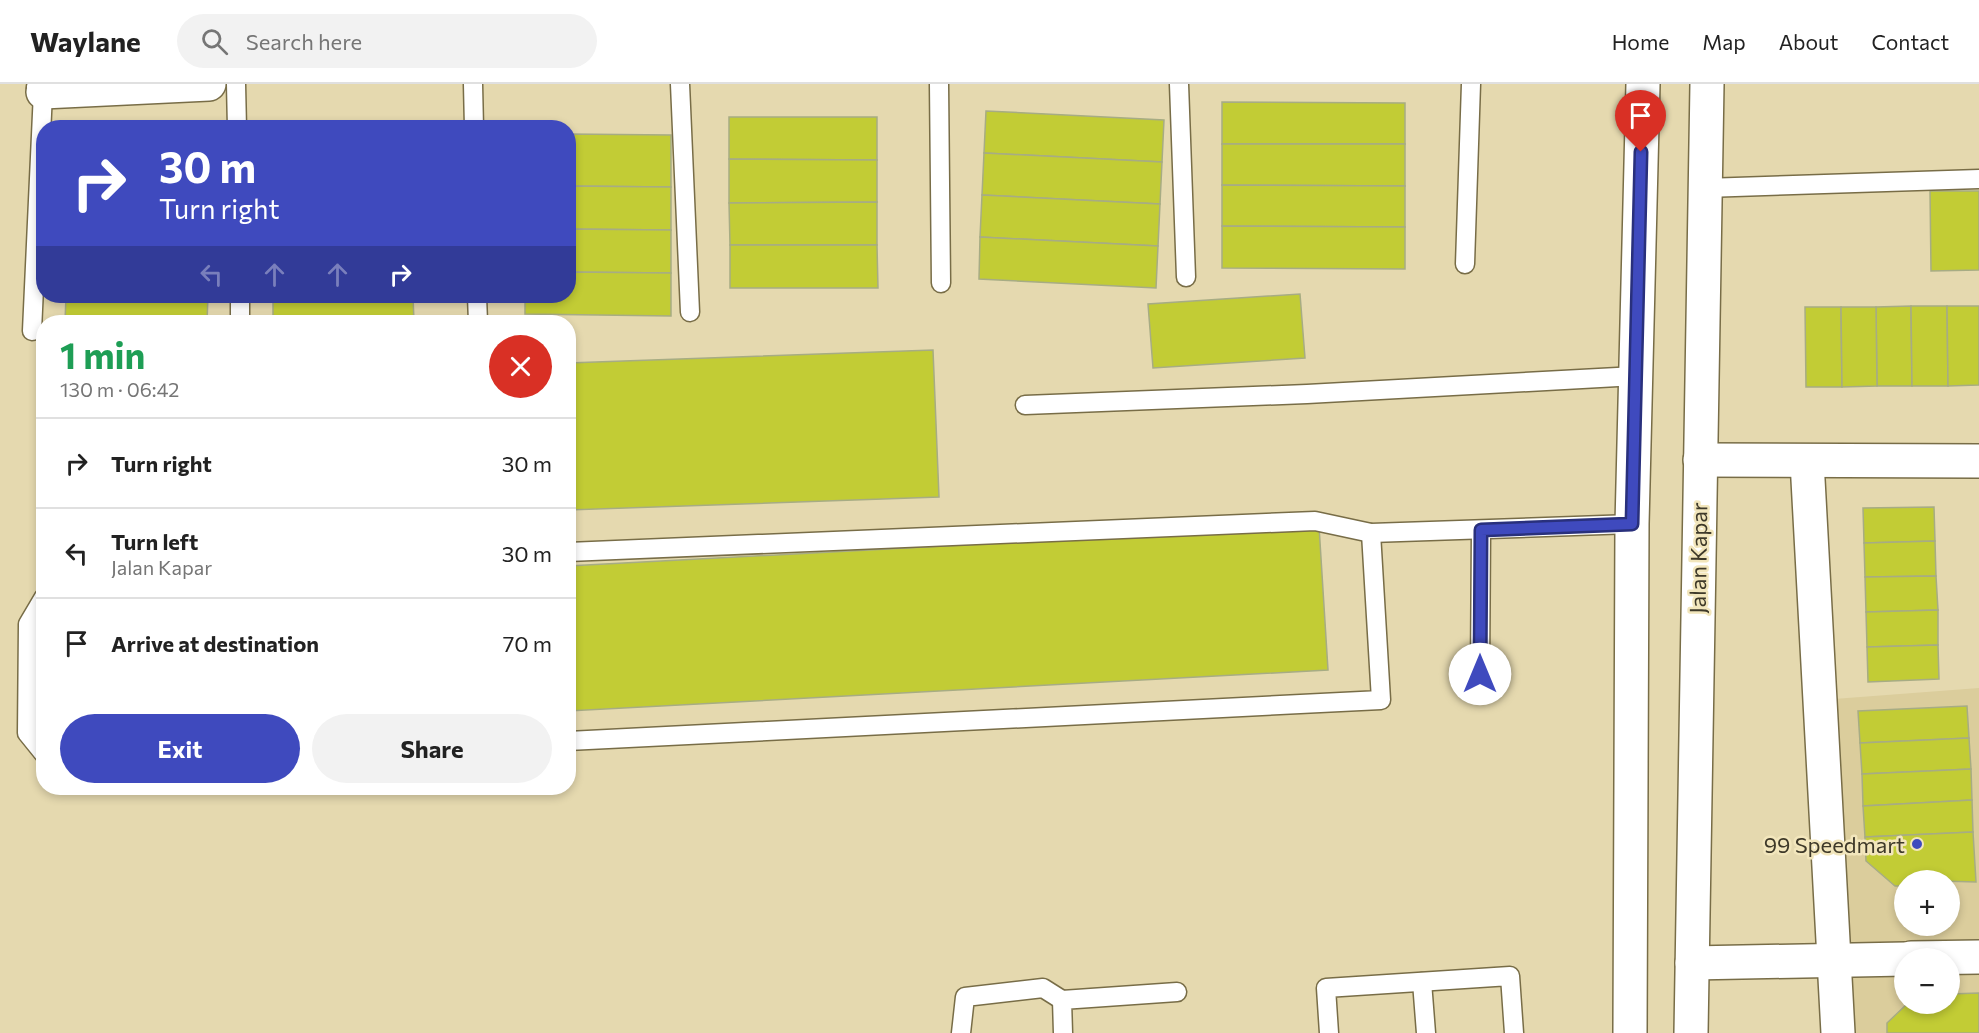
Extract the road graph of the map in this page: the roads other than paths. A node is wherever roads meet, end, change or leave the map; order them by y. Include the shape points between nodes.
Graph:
1 (209, 84) edge
2 (236, 84) edge
3 (473, 84) edge
4 (680, 84) edge
5 (939, 84) edge
6 (1179, 84) edge
7 (1471, 84) edge
8 (1643, 84) edge
9 (1707, 84) edge
10 (37, 88) edge
11 (36, 120) edge
12 (237, 120) edge
13 (474, 120) edge
14 (36, 137) edge
15 (1979, 179) edge
16 (1705, 188) junction
17 (1465, 264) dead end
18 (1186, 278) dead end
19 (941, 283) dead end
20 (690, 312) dead end
21 (32, 331) dead end
22 (1636, 376) junction
23 (1025, 405) dead end
24 (1700, 460) junction
25 (1807, 461) junction
26 (1979, 461) edge
27 (1632, 524) junction
28 (1481, 530) junction
29 (1371, 533) junction
30 (576, 552) edge
31 (36, 610) edge
32 (1480, 674) dead end
33 (576, 741) edge
34 (36, 744) edge
35 (1960, 957) edge
36 (1979, 957) edge
37 (1894, 959) edge
38 (1835, 960) junction
39 (1692, 963) junction
40 (1422, 982) junction
41 (1177, 992) dead end
42 (1062, 1000) junction
43 (961, 1033) edge
44 (1063, 1033) edge
45 (1329, 1033) edge
46 (1426, 1033) edge
47 (1514, 1033) edge
48 (1630, 1033) edge
49 (1691, 1033) edge
50 (1838, 1033) edge

1 - 10 main road
2 - 12 lane
3 - 13 lane
4 - 20 lane
5 - 19 lane
6 - 18 lane
7 - 17 lane
8 - 22 main road
9 - 16 main road, Jalan Kapar
10 - 11 lane
14 - 21 lane
15 - 16 lane
16 - 24 main road, Jalan Kapar
22 - 23 lane
22 - 27 main road
24 - 25 main road
24 - 39 main road, Jalan Kapar
25 - 26 main road
25 - 38 main road
27 - 28 lane
27 - 48 main road
28 - 29 lane
28 - 32 lane
29 - 30 lane via 1315,521
29 - 33 lane via 1381,700
31 - 34 lane via 28,624 27,733
35 - 36 main road
37 - 38 main road
38 - 39 main road
38 - 50 main road
39 - 49 main road, Jalan Kapar
40 - 45 lane via 1326,988
40 - 46 lane
40 - 47 lane via 1510,976
41 - 42 lane
42 - 43 lane via 1042,988 965,997
42 - 44 lane

